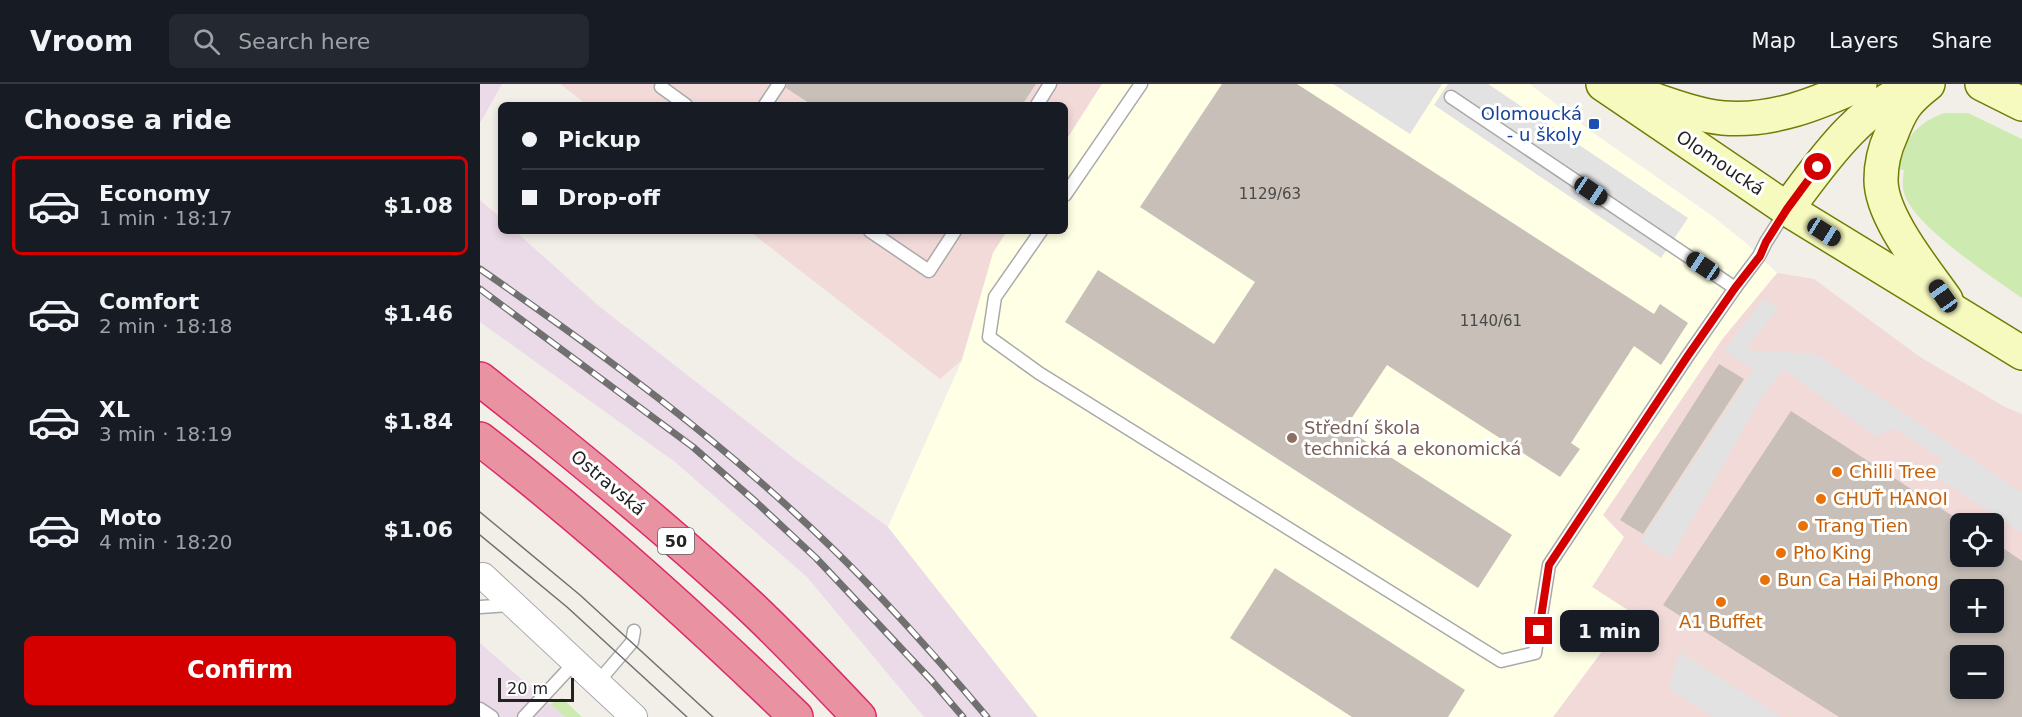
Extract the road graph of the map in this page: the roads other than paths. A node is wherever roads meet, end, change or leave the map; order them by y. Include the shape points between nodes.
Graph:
1 (779, 84) edge
2 (1050, 84) edge
3 (1141, 84) edge
4 (1604, 84) edge
5 (1860, 84) edge
6 (1927, 84) edge
7 (1969, 84) edge
8 (661, 87) dead end
9 (2002, 94) edge
10 (1451, 98) dead end
11 (682, 102) edge
12 (767, 102) edge
13 (1038, 102) edge
14 (1068, 191) edge
15 (1787, 209) junction
16 (874, 234) edge
17 (953, 234) edge
18 (1039, 234) edge
19 (1735, 288) junction
20 (1954, 311) junction
21 (2022, 353) edge
22 (480, 379) edge
23 (480, 439) edge
24 (483, 576) dead end
25 (515, 605) junction
26 (480, 607) edge
27 (634, 631) dead end
28 (576, 661) junction
29 (598, 682) junction
30 (480, 709) edge
31 (492, 717) edge
32 (524, 717) edge
33 (634, 717) edge
34 (796, 717) edge
35 (859, 717) edge

1 - 12 lane
2 - 13 lane
3 - 14 lane
4 - 5 main road via 1700,113 1747,118 1779,114
4 - 15 main road, Olomoucká
6 - 15 main road via 1905,90 1869,113 1825,158
6 - 20 main road via 1908,99 1899,114 1882,161 1881,181 1901,234
7 - 9 main road
8 - 11 lane
10 - 19 lane
15 - 19 lane via 1760,256
15 - 20 main road, Olomoucká
16 - 17 lane via 929,271
18 - 19 lane via 995,297 989,337 1039,373 1501,661 1535,652 1549,565
20 - 21 main road, Olomoucká
22 - 35 highway, Ostravská / 50 via 622,494 751,607
23 - 34 highway, 50 via 617,550
24 - 25 street
25 - 26 lane
25 - 28 street
27 - 29 lane via 632,642
28 - 29 street
28 - 32 lane
29 - 33 street
30 - 31 lane

